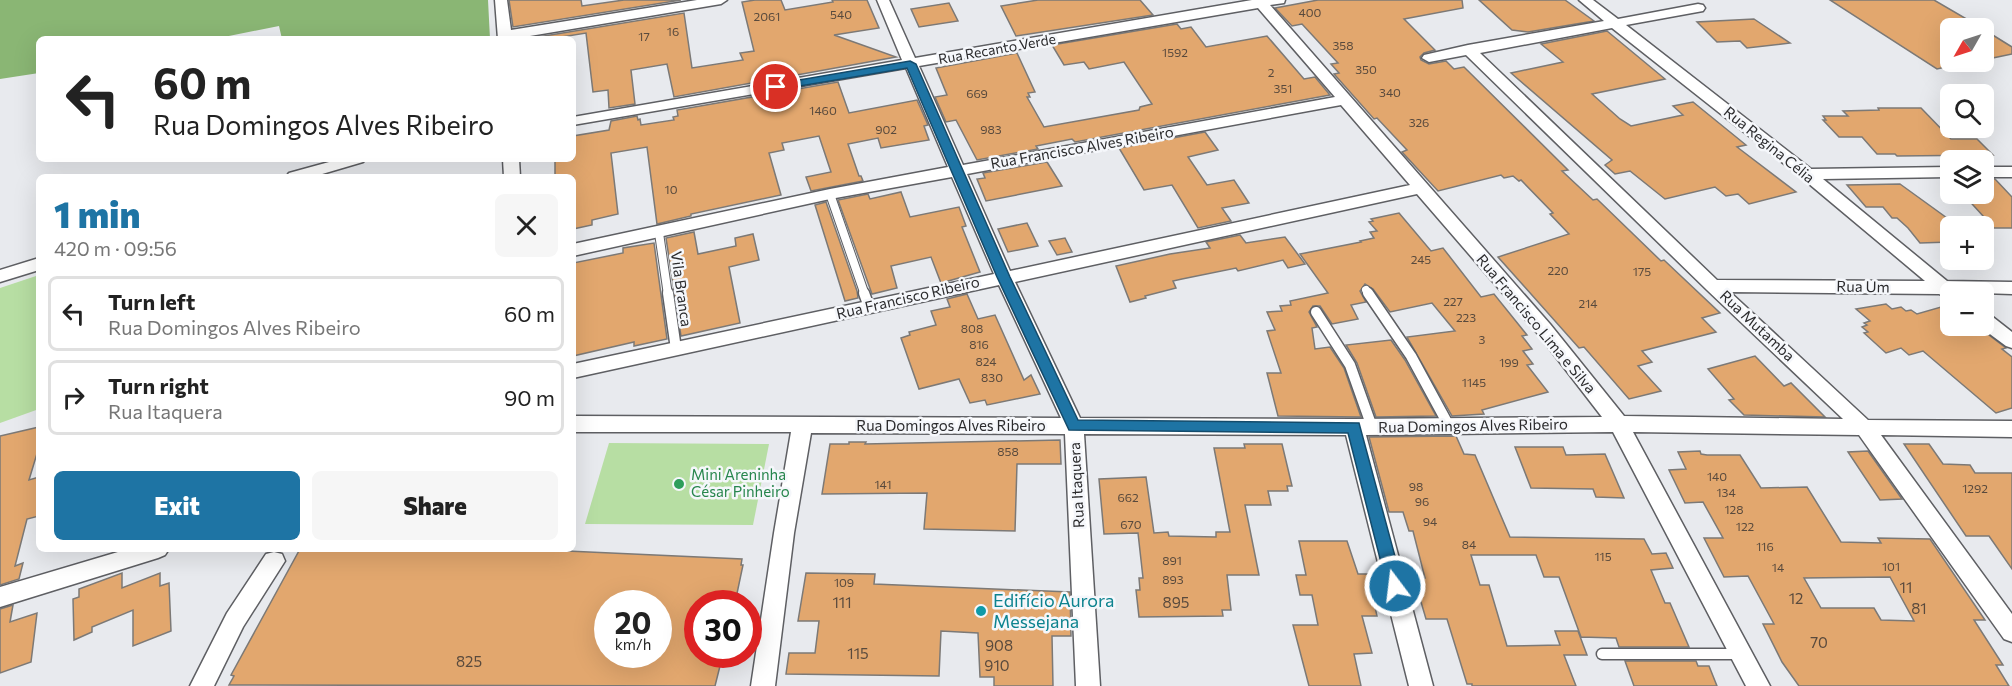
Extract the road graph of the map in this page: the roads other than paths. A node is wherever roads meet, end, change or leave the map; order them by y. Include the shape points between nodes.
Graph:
1 (501, 0) edge
2 (721, 0) edge
3 (883, 0) edge
4 (1279, 0) edge
5 (1585, 0) edge
6 (1259, 2) edge
7 (1698, 9) dead end
8 (1616, 23) junction
9 (505, 36) edge
10 (511, 36) edge
11 (1468, 49) junction
12 (1429, 58) dead end
13 (910, 64) junction
14 (1344, 100) junction
15 (576, 120) edge
16 (349, 162) edge
17 (959, 170) junction
18 (1940, 172) edge
19 (1994, 172) edge
20 (2012, 172) edge
21 (313, 174) edge
22 (1807, 174) junction
23 (1420, 188) junction
24 (830, 194) junction
25 (658, 233) junction
26 (576, 249) edge
27 (36, 265) edge
28 (0, 276) edge
29 (1004, 277) junction
30 (1940, 285) edge
31 (1713, 286) junction
32 (2012, 288) edge
33 (1994, 289) edge
34 (1366, 290) dead end
35 (1940, 291) edge
36 (868, 307) junction
37 (1316, 312) dead end
38 (1994, 327) edge
39 (2012, 341) edge
40 (676, 349) junction
41 (576, 370) edge
42 (576, 424) edge
43 (1619, 424) junction
44 (802, 426) junction
45 (1074, 426) junction
46 (1449, 426) junction
47 (1363, 427) junction
48 (1866, 429) junction
49 (2012, 429) edge
50 (148, 552) edge
51 (274, 561) dead end
52 (0, 597) edge
53 (2012, 632) edge
54 (1602, 654) dead end
55 (1742, 654) junction
56 (202, 686) edge
57 (763, 686) edge
58 (1088, 686) edge
59 (1421, 686) edge
60 (1758, 686) edge

1 - 9 street
2 - 10 street
3 - 13 street, Rua Itaquera
4 - 6 street, Rua Recanto Verde
5 - 8 street, Rua Regina Célia
6 - 13 street, Rua Recanto Verde
6 - 14 street, Rua Francisco Lima e Silva
7 - 8 street
8 - 11 street
8 - 22 street, Rua Regina Célia
11 - 12 street
11 - 31 street, Rua Mutamba
13 - 15 street, Rua Recanto Verde
13 - 17 street, Rua Itaquera
14 - 17 street, Rua Francisco Alves Ribeiro
14 - 23 street, Rua Francisco Lima e Silva
16 - 21 street
17 - 24 street, Rua Francisco Alves Ribeiro
17 - 29 street, Rua Itaquera
18 - 22 street
19 - 20 street
22 - 30 street, Rua Regina Célia
23 - 29 street, Rua Francisco Ribeiro
23 - 43 street, Rua Francisco Lima e Silva via 1544,329
24 - 25 street, Rua Francisco Alves Ribeiro
24 - 36 lane
25 - 26 street, Rua Francisco Alves Ribeiro
25 - 40 lane, Vila Branca
27 - 28 street
29 - 36 street, Rua Francisco Ribeiro
29 - 45 street, Rua Itaquera
31 - 35 street, Rua Um
31 - 48 street, Rua Mutamba
32 - 33 street, Rua Um
34 - 46 lane via 1404,341
36 - 40 street, Rua Francisco Ribeiro
37 - 47 lane via 1350,365
38 - 39 street
40 - 41 street, Rua Francisco Ribeiro
42 - 44 street, Rua Domingos Alves Ribeiro
43 - 46 street, Rua Domingos Alves Ribeiro
43 - 48 street, Rua Domingos Alves Ribeiro
43 - 55 street, Rua Francisco Lima e Silva
44 - 45 street, Rua Domingos Alves Ribeiro
44 - 57 street
45 - 47 street, Rua Domingos Alves Ribeiro
45 - 58 street, Rua Itaquera
46 - 47 street, Rua Domingos Alves Ribeiro
47 - 59 street
48 - 49 street, Rua Domingos Alves Ribeiro
48 - 53 street, Rua Mutamba
50 - 52 street
51 - 56 street via 235,620
54 - 55 lane
55 - 60 street, Rua Francisco Lima e Silva

